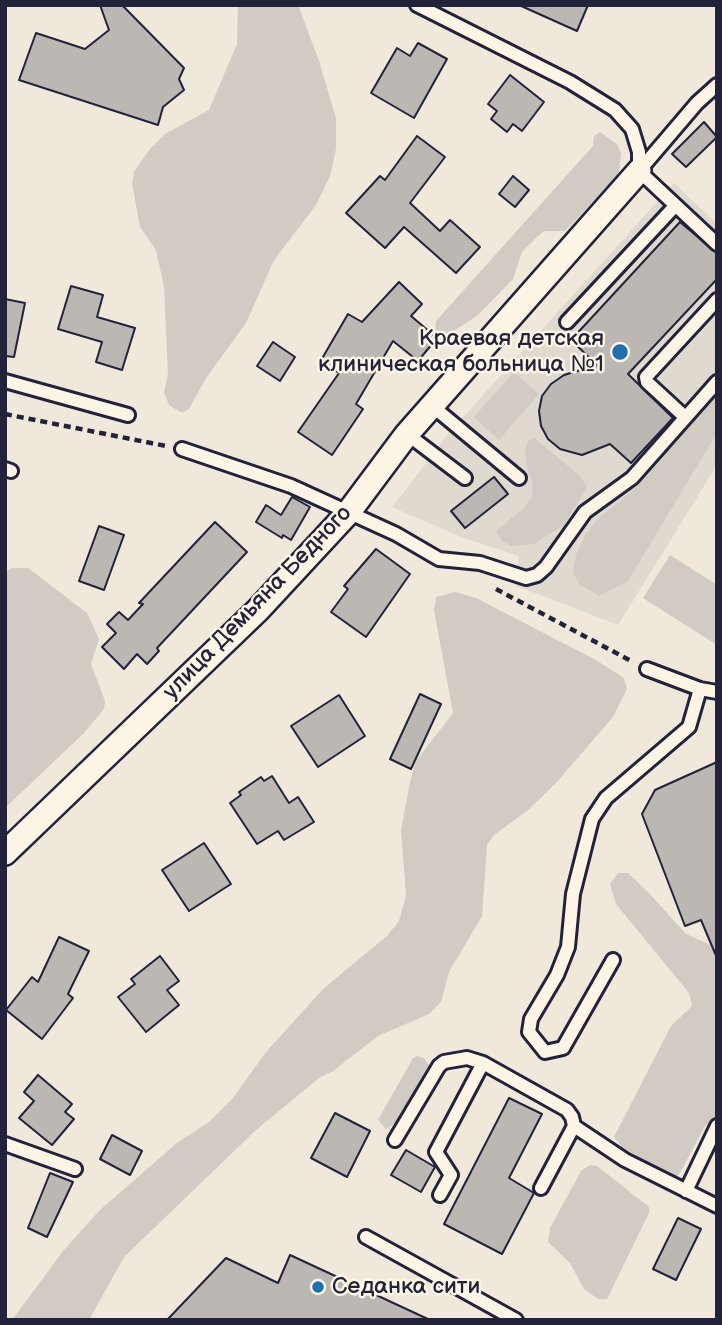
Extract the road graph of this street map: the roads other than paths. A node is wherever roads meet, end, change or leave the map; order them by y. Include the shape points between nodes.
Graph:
1 (417, 5) edge
2 (717, 85) edge
3 (639, 171) junction
4 (675, 206) junction
5 (717, 244) edge
6 (717, 300) edge
7 (568, 323) dead end
8 (5, 381) edge
9 (717, 382) edge
10 (431, 405) junction
11 (128, 415) dead end
12 (684, 417) junction
13 (407, 434) junction
14 (182, 449) road end
15 (465, 478) dead end
16 (520, 478) dead end
17 (348, 513) junction
18 (647, 669) road end
19 (700, 689) junction
20 (717, 692) edge
21 (5, 853) edge
22 (613, 960) dead end
23 (483, 1063) junction
24 (574, 1125) junction
25 (717, 1126) edge
26 (395, 1140) dead end
27 (5, 1144) edge
28 (75, 1169) dead end
29 (541, 1188) dead end
30 (686, 1191) junction
31 (440, 1195) dead end
32 (717, 1206) edge
33 (366, 1237) dead end
34 (516, 1320) edge

1 - 3 lane via 570,82 614,110 632,129
2 - 3 lane, улица Демьяна Бедного
3 - 4 lane
3 - 10 street, улица Демьяна Бедного
4 - 5 lane
4 - 7 lane
6 - 12 lane via 646,377
8 - 11 lane
9 - 12 lane
10 - 13 street, улица Демьяна Бедного
10 - 16 lane
12 - 17 lane via 632,478 585,512 537,575 514,576 480,564 439,559
13 - 15 lane
13 - 17 street, улица Демьяна Бедного
14 - 17 lane via 291,486
17 - 21 street, улица Демьяна Бедного via 258,610
18 - 19 lane
19 - 20 lane
19 - 22 lane via 689,727 606,798 592,819 573,894 568,947 531,1019 530,1032 545,1052 563,1048
23 - 24 lane via 566,1110
23 - 26 lane via 467,1058 439,1066
23 - 31 lane via 436,1152 451,1175
24 - 29 lane
24 - 30 lane via 625,1160
25 - 30 lane
27 - 28 lane
30 - 32 lane
33 - 34 lane

